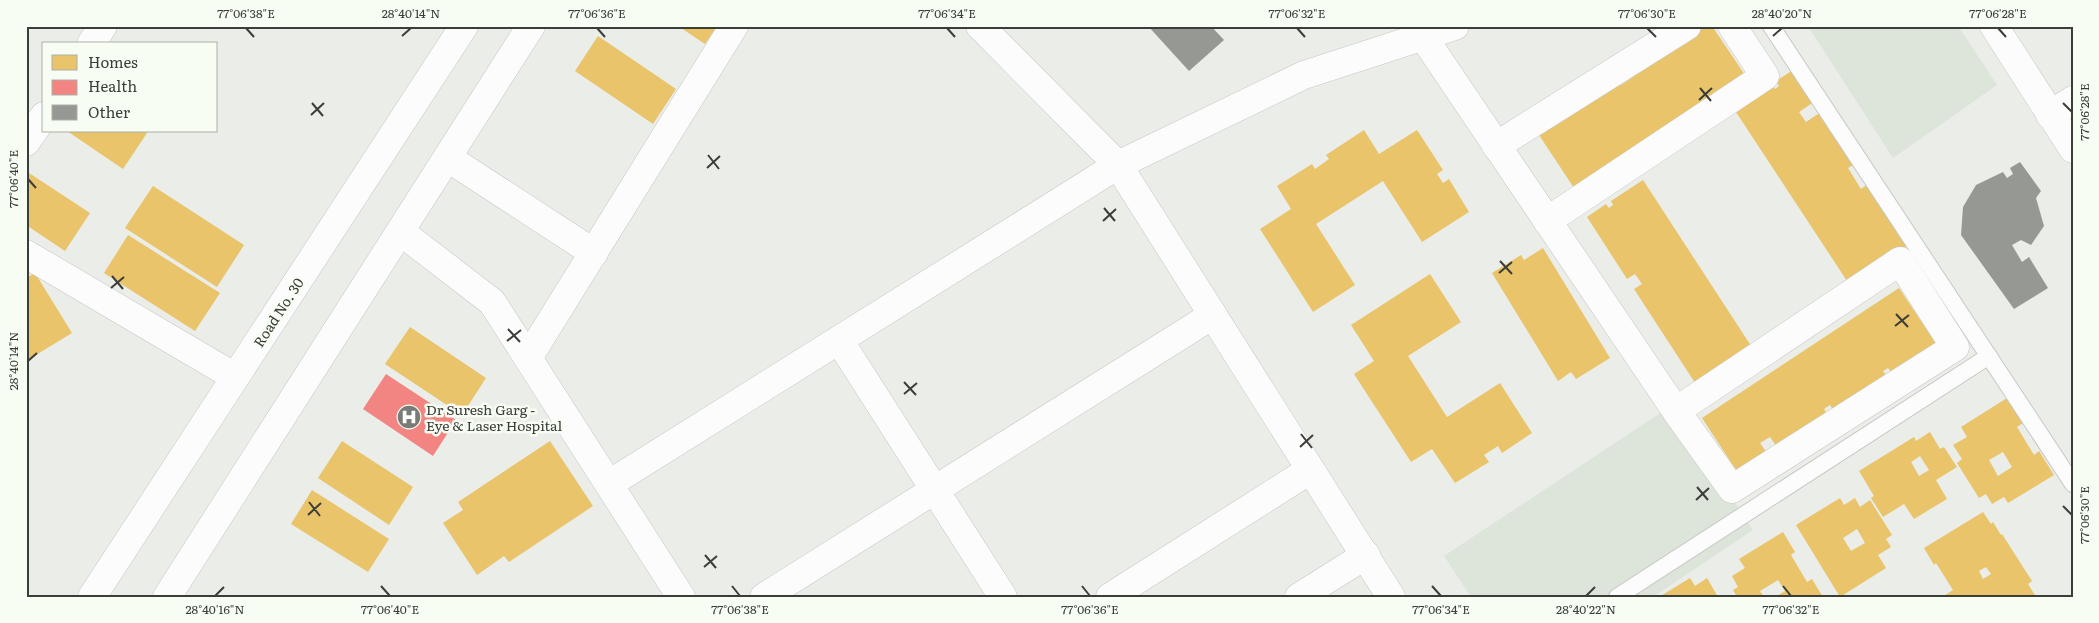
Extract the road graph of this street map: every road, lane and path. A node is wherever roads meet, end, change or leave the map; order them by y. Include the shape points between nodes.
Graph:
1 (102, 26) edge
2 (464, 26) edge
3 (531, 26) edge
4 (734, 26) edge
5 (980, 26) edge
6 (1455, 26) edge
7 (1686, 26) edge
8 (1732, 26) edge
9 (1771, 26) edge
10 (1994, 26) edge
11 (1424, 38) junction
12 (92, 42) edge
13 (2073, 100) edge
14 (2050, 115) junction
15 (42, 119) edge
16 (26, 142) edge
17 (1496, 146) junction
18 (2073, 149) edge
19 (448, 158) junction
20 (1118, 165) junction
21 (1548, 221) junction
22 (401, 232) junction
23 (594, 253) junction
24 (26, 254) edge
25 (1213, 315) junction
26 (838, 340) junction
27 (1989, 356) junction
28 (528, 358) junction
29 (235, 377) junction
30 (1676, 410) junction
31 (1310, 470) junction
32 (609, 484) junction
33 (2073, 484) edge
34 (934, 490) junction
35 (1366, 555) junction
36 (92, 597) edge
37 (167, 597) edge
38 (681, 597) edge
39 (764, 597) edge
40 (1003, 597) edge
41 (1110, 597) edge
42 (1300, 597) edge
43 (1392, 597) edge
44 (1617, 597) edge

1 - 12 street
2 - 29 street, Road No. 30
3 - 19 street
4 - 23 street
5 - 20 street
6 - 11 street
7 - 17 street
8 - 21 street via 1765,76
9 - 27 lane
10 - 14 street
11 - 17 street
11 - 20 street via 1304,75
13 - 14 street
14 - 18 street
15 - 16 street
17 - 21 street
19 - 22 street
19 - 23 street
20 - 25 street
20 - 26 street
21 - 30 street
22 - 28 street via 492,302
22 - 37 street
23 - 28 street
24 - 29 street
25 - 31 street
25 - 34 street
26 - 32 street
26 - 34 street
27 - 33 lane
27 - 44 lane
28 - 32 street
29 - 36 street, Road No. 30
30 - 30 street via 1900,261 1955,346 1732,489
31 - 35 street
31 - 41 street
32 - 38 street
34 - 39 street
34 - 40 street
35 - 42 street
35 - 43 street

